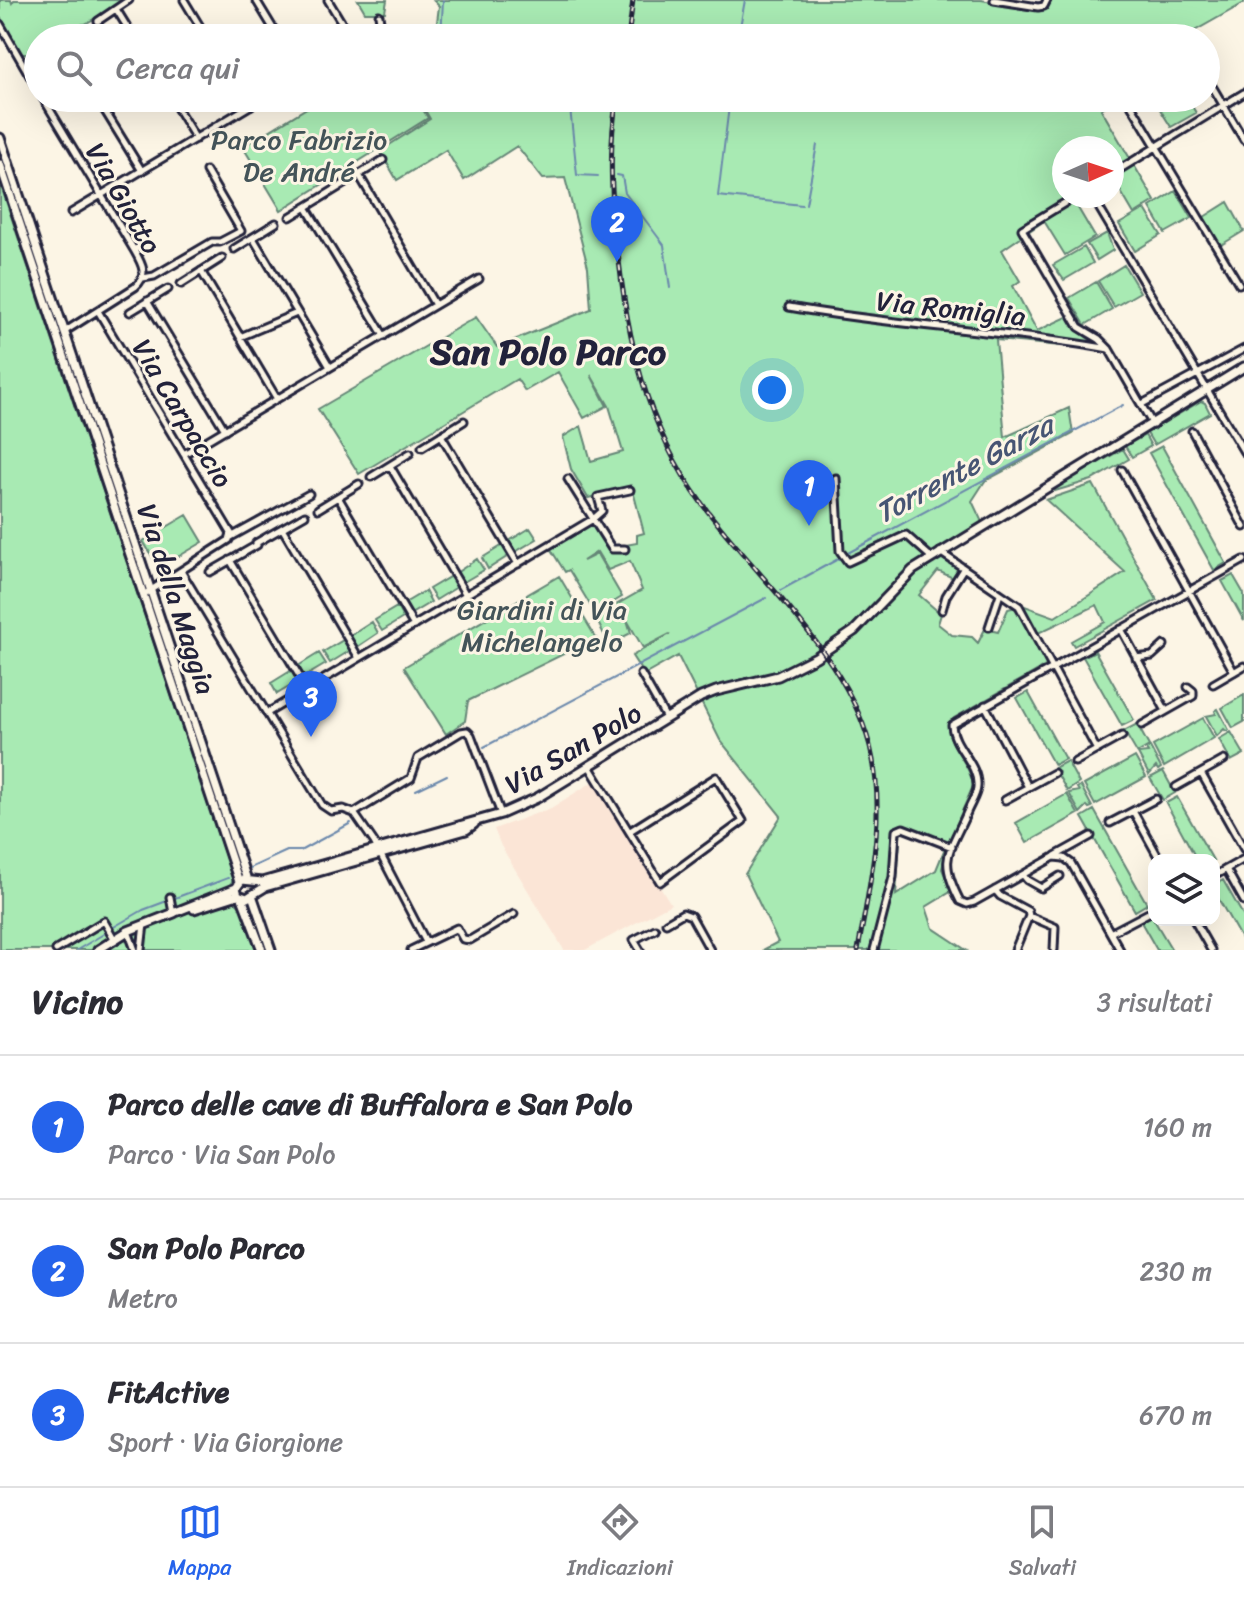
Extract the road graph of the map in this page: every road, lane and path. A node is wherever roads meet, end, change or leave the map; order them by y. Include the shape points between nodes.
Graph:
1 (129, 0) edge
2 (184, 0) edge
3 (256, 0) edge
4 (328, 0) edge
5 (994, 0) edge
6 (1047, 0) edge
7 (116, 9) junction
8 (379, 15) dead end
9 (98, 21) dead end
10 (125, 24) edge
11 (199, 24) edge
12 (271, 24) edge
13 (343, 24) edge
14 (380, 24) edge
15 (1, 27) edge
16 (24, 66) edge
17 (1244, 93) edge
18 (1220, 99) edge
19 (1224, 106) junction
20 (1220, 108) edge
21 (51, 112) edge
22 (106, 112) edge
23 (180, 112) edge
24 (240, 112) edge
25 (1135, 112) edge
26 (1214, 112) edge
27 (0, 138) edge
28 (196, 139) junction
29 (1244, 140) edge
30 (1156, 147) junction
31 (383, 160) dead end
32 (0, 164) edge
33 (1124, 167) edge
34 (142, 171) junction
35 (206, 171) dead end
36 (359, 175) junction
37 (101, 196) junction
38 (306, 207) junction
39 (1056, 208) edge
40 (1099, 208) edge
41 (71, 213) dead end
42 (290, 217) dead end
43 (276, 223) dead end
44 (253, 238) junction
45 (144, 244) dead end
46 (234, 249) dead end
47 (134, 250) junction
48 (222, 258) dead end
49 (201, 271) junction
50 (143, 278) junction
51 (479, 279) dead end
52 (181, 284) dead end
53 (1239, 284) dead end
54 (168, 289) dead end
55 (147, 301) junction
56 (435, 305) junction
57 (789, 307) dead end
58 (98, 311) junction
59 (130, 312) dead end
60 (297, 313) junction
61 (65, 332) junction
62 (384, 336) junction
63 (57, 337) junction
64 (240, 337) junction
65 (1109, 349) junction
66 (1244, 349) edge
67 (330, 367) junction
68 (1244, 367) edge
69 (1199, 374) junction
70 (1206, 390) junction
71 (277, 399) junction
72 (1142, 404) junction
73 (464, 421) dead end
74 (1153, 425) junction
75 (225, 430) junction
76 (1192, 431) dead end
77 (441, 435) junction
78 (422, 447) dead end
79 (1244, 452) edge
80 (410, 453) dead end
81 (184, 454) junction
82 (390, 466) junction
83 (1122, 470) dead end
84 (371, 477) dead end
85 (836, 478) dead end
86 (568, 479) dead end
87 (359, 484) dead end
88 (630, 490) dead end
89 (309, 494) dead end
90 (338, 497) junction
91 (318, 509) dead end
92 (305, 515) dead end
93 (593, 519) junction
94 (1244, 527) edge
95 (282, 528) junction
96 (231, 537) junction
97 (625, 549) dead end
98 (940, 552) junction
99 (932, 558) junction
100 (230, 560) junction
101 (1244, 560) edge
102 (518, 564) junction
103 (963, 569) junction
104 (181, 571) junction
105 (210, 572) dead end
106 (1190, 590) junction
107 (147, 593) junction
108 (1000, 594) junction
109 (466, 595) junction
110 (942, 610) dead end
111 (414, 626) junction
112 (989, 627) dead end
113 (1121, 629) junction
114 (1164, 645) dead end
115 (359, 658) junction
116 (1136, 658) junction
117 (1244, 666) edge
118 (1052, 667) junction
119 (1234, 672) junction
120 (641, 674) dead end
121 (1213, 684) dead end
122 (1188, 687) dead end
123 (307, 689) junction
124 (985, 705) junction
125 (1166, 711) junction
126 (266, 713) junction
127 (667, 719) junction
128 (1142, 725) dead end
129 (1122, 736) dead end
130 (1097, 750) junction
131 (1224, 760) dead end
132 (1075, 762) dead end
133 (589, 766) junction
134 (1054, 773) dead end
135 (1201, 773) junction
136 (1028, 787) junction
137 (1176, 787) dead end
138 (1156, 799) dead end
139 (1005, 800) dead end
140 (1133, 811) junction
141 (354, 813) junction
142 (501, 814) junction
143 (1110, 823) dead end
144 (630, 831) junction
145 (1091, 836) dead end
146 (952, 847) junction
147 (1244, 849) edge
148 (379, 852) junction
149 (1157, 854) edge
150 (1054, 857) junction
151 (1244, 859) edge
152 (1226, 869) junction
153 (1220, 872) edge
154 (1023, 875) junction
155 (1060, 876) dead end
156 (242, 888) junction
157 (995, 890) junction
158 (253, 894) junction
159 (170, 900) dead end
160 (1244, 901) edge
161 (173, 913) junction
162 (1148, 913) edge
163 (514, 914) dead end
164 (1029, 916) junction
165 (666, 923) dead end
166 (144, 924) junction
167 (1197, 926) edge
168 (655, 929) dead end
169 (128, 931) junction
170 (1112, 932) junction
171 (113, 937) junction
172 (426, 942) junction
173 (56, 950) edge
174 (98, 950) edge
175 (135, 950) edge
176 (141, 950) edge
177 (262, 950) edge
178 (271, 950) edge
179 (411, 950) edge
180 (640, 950) edge
181 (710, 950) edge
182 (874, 950) edge
183 (1015, 950) edge
184 (1054, 950) edge
185 (1120, 950) edge
186 (1211, 950) edge

1 - 7 street
2 - 11 street
3 - 12 street
4 - 13 street
5 - 6 street via 1038,7
7 - 9 street
7 - 10 street
8 - 14 street
15 - 16 street
17 - 19 street
18 - 19 street
19 - 20 street
19 - 29 street
21 - 37 street, Via Giotto
22 - 34 street
23 - 28 street
24 - 28 street
25 - 30 street
26 - 30 street
27 - 61 main road, Via della Maggia
28 - 34 street
30 - 33 street
30 - 53 street
31 - 36 street
32 - 63 main road, Via della Maggia
34 - 37 street
35 - 50 street via 241,231
36 - 38 street
36 - 56 street
37 - 41 street
37 - 47 street, Via Giotto
38 - 42 street
38 - 62 street
39 - 65 street via 1022,229 1079,327
40 - 69 street
43 - 44 street
44 - 46 street
44 - 60 street
45 - 47 street
47 - 50 street, Via Giotto
48 - 49 street
49 - 52 street
49 - 64 street
50 - 58 street, Via Giotto
51 - 56 street
54 - 55 street
55 - 59 street
55 - 75 street
56 - 62 street
57 - 65 street, Via Romiglia
58 - 61 street, Via Giotto
58 - 81 street, Via Carpaccio
60 - 64 street
60 - 67 street
61 - 63 street
61 - 107 main road, Via della Maggia
62 - 67 street
63 - 107 main road, Via della Maggia
64 - 71 street
65 - 72 street
66 - 69 street
67 - 71 street
68 - 70 main road, Via San Polo
69 - 70 street
69 - 72 street
70 - 74 main road, Via San Polo
70 - 79 street
71 - 75 street
72 - 74 street
73 - 77 street
74 - 98 main road, Via San Polo
75 - 81 street
76 - 94 street
77 - 78 street
77 - 102 street
80 - 82 street
81 - 96 street, Via Carpaccio
82 - 84 street
82 - 109 street
83 - 106 street
85 - 99 street via 840,551 848,562 906,535
86 - 93 street
87 - 90 street
88 - 93 street via 598,497 602,511
89 - 96 street
90 - 91 street
90 - 111 street
92 - 95 street
93 - 97 street via 612,549
93 - 102 street
95 - 100 street
95 - 115 street
96 - 104 street
98 - 99 main road, Via San Polo
98 - 103 street
99 - 127 main road, Via San Polo via 900,580 854,631 816,657 778,676 716,691
100 - 105 street
100 - 123 street
101 - 106 street
102 - 109 street
103 - 108 street
103 - 110 street
104 - 107 street
104 - 126 street
106 - 113 street
106 - 119 street
107 - 156 main road, Via della Maggia
108 - 112 street
108 - 118 street via 1019,606
109 - 111 street
111 - 115 street
113 - 116 street
113 - 118 street
114 - 116 street via 1152,656
115 - 123 street
116 - 125 street
117 - 119 street
118 - 124 street
118 - 130 street
119 - 121 street
120 - 127 street, Via San Polo
122 - 125 street via 1193,696
123 - 126 street
124 - 136 street
124 - 146 street via 952,725 977,787
125 - 128 street
126 - 141 street via 326,810
127 - 133 main road, Via San Polo
129 - 130 street
130 - 132 street
131 - 135 street
133 - 142 main road, Via San Polo
133 - 144 street
134 - 136 street
135 - 137 street
135 - 147 street
136 - 139 street
138 - 140 street
140 - 143 street
140 - 149 street
141 - 142 street, Via San Polo via 411,778 418,758 467,731
141 - 148 street
142 - 148 main road, Via San Polo via 466,830
144 - 144 street via 660,882 743,821 716,777
145 - 150 street
146 - 157 street via 947,875 960,901 974,902
146 - 182 street via 903,828 896,831 893,877
148 - 156 main road, Via San Polo
148 - 158 main road, Via San Polo
148 - 172 street
150 - 154 street
150 - 170 street via 1071,863
151 - 152 street
152 - 153 street
152 - 160 street
154 - 155 street via 1041,888
154 - 157 street
156 - 158 main road
156 - 161 main road, Via San Polo
156 - 177 main road
157 - 164 street
158 - 178 main road
159 - 161 street
161 - 166 main road, Via San Polo
162 - 170 street
163 - 172 street via 470,940 463,939 457,928
164 - 183 street
164 - 184 street via 1055,927
165 - 181 street via 683,913 691,916
166 - 169 main road, Via San Polo
166 - 176 street
167 - 186 street
168 - 180 street via 634,940
169 - 171 main road, Via San Polo
169 - 175 street
170 - 185 street
171 - 173 street via 104,921
171 - 174 main road, Via San Polo
172 - 179 street

